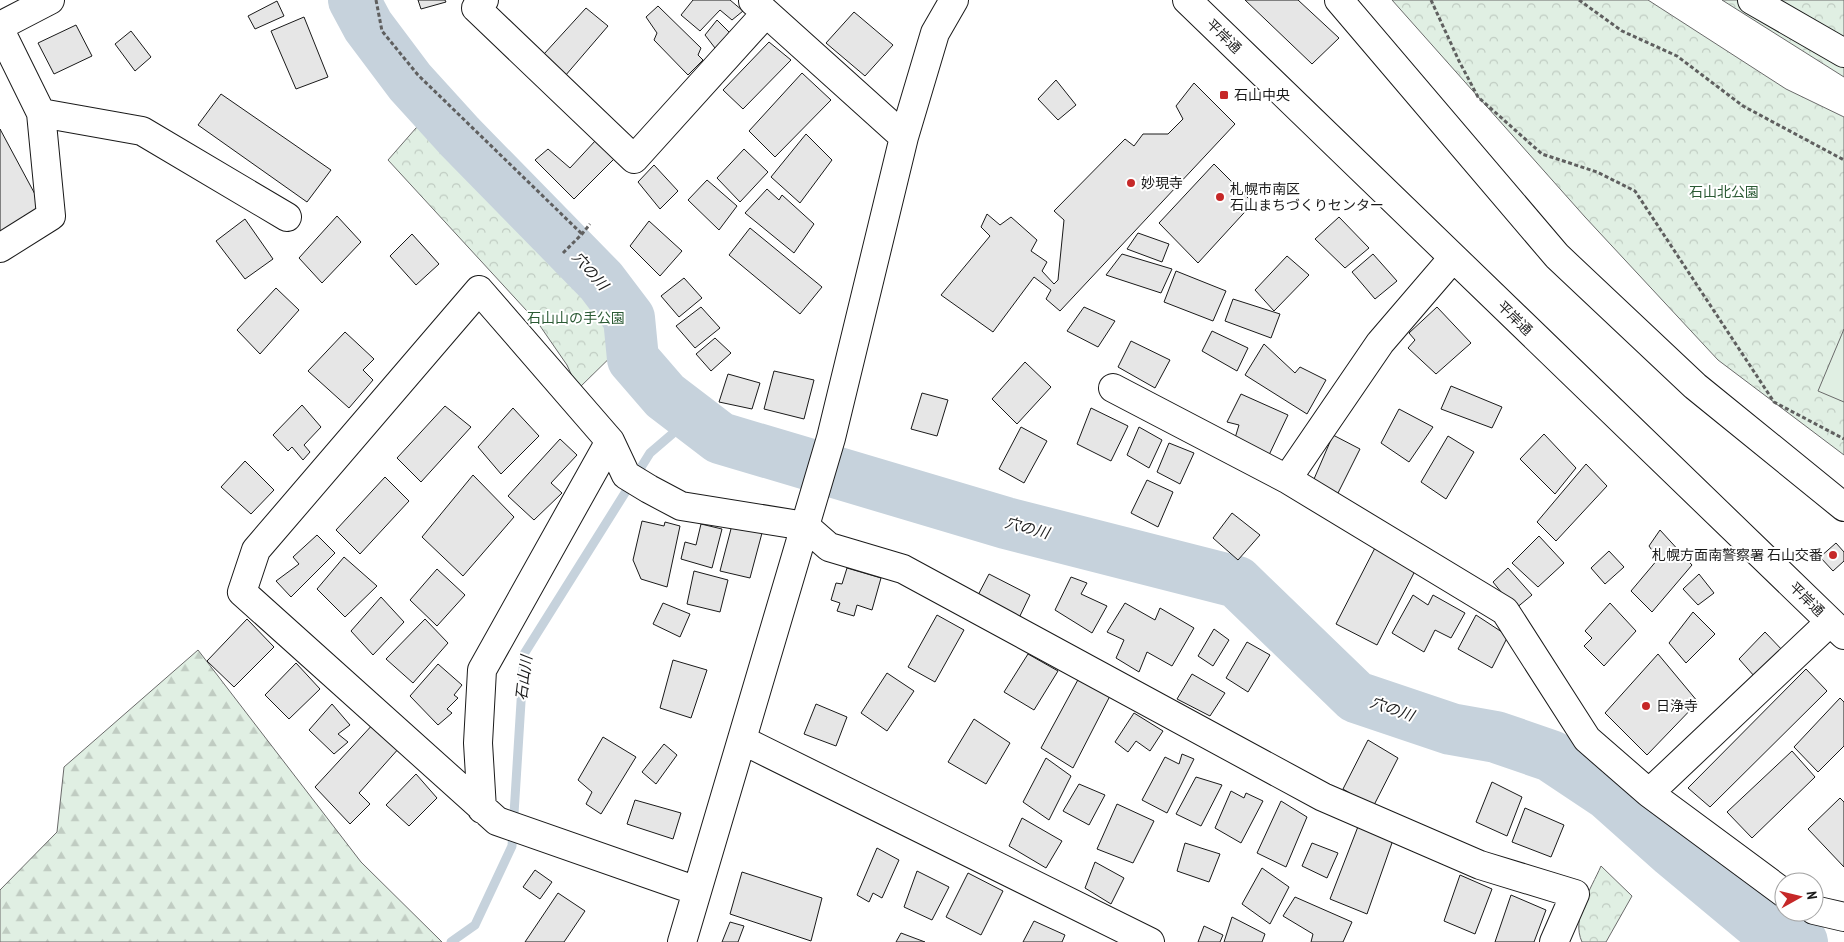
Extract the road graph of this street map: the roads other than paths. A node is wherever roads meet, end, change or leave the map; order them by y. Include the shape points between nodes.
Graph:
1 (50, 0) edge
2 (484, 0) edge
3 (954, 0) edge
4 (1187, 0) edge
5 (1339, 0) edge
6 (1752, 0) edge
7 (759, 6) edge
8 (0, 26) edge
9 (0, 30) edge
10 (1844, 53) edge
11 (41, 112) junction
12 (904, 137) junction
13 (287, 217) dead end
14 (0, 248) edge
15 (1454, 258) junction
16 (1113, 388) dead end
17 (610, 441) junction
18 (1287, 479) junction
19 (1844, 507) edge
20 (808, 517) junction
21 (1837, 628) edge
22 (742, 740) junction
23 (1649, 793) junction
24 (489, 815) junction
25 (1774, 886) edge
26 (697, 890) junction
27 (1824, 912) edge
28 (1844, 917) edge
29 (682, 942) edge
30 (1150, 942) edge
31 (1554, 942) edge

1 - 8 street
2 - 7 street via 476,8 634,159
3 - 12 street via 935,33
4 - 15 street, 平岸通
5 - 19 street via 1558,256 1694,386
6 - 10 street
7 - 12 street
9 - 11 street
11 - 13 street via 142,131
11 - 14 street via 51,216
12 - 20 street via 831,438
15 - 18 street via 1380,343
15 - 21 street, 平岸通
16 - 18 street
17 - 20 street via 626,474 681,506
17 - 24 street via 482,670 478,742
17 - 24 street via 479,290 256,550 242,592
18 - 23 street via 1505,611 1587,740
20 - 22 street
20 - 31 street via 829,547 903,569 1324,797 1480,865 1575,894
21 - 23 street
22 - 26 street
22 - 30 street
23 - 25 street
24 - 26 street via 529,833
26 - 29 street
27 - 28 street

